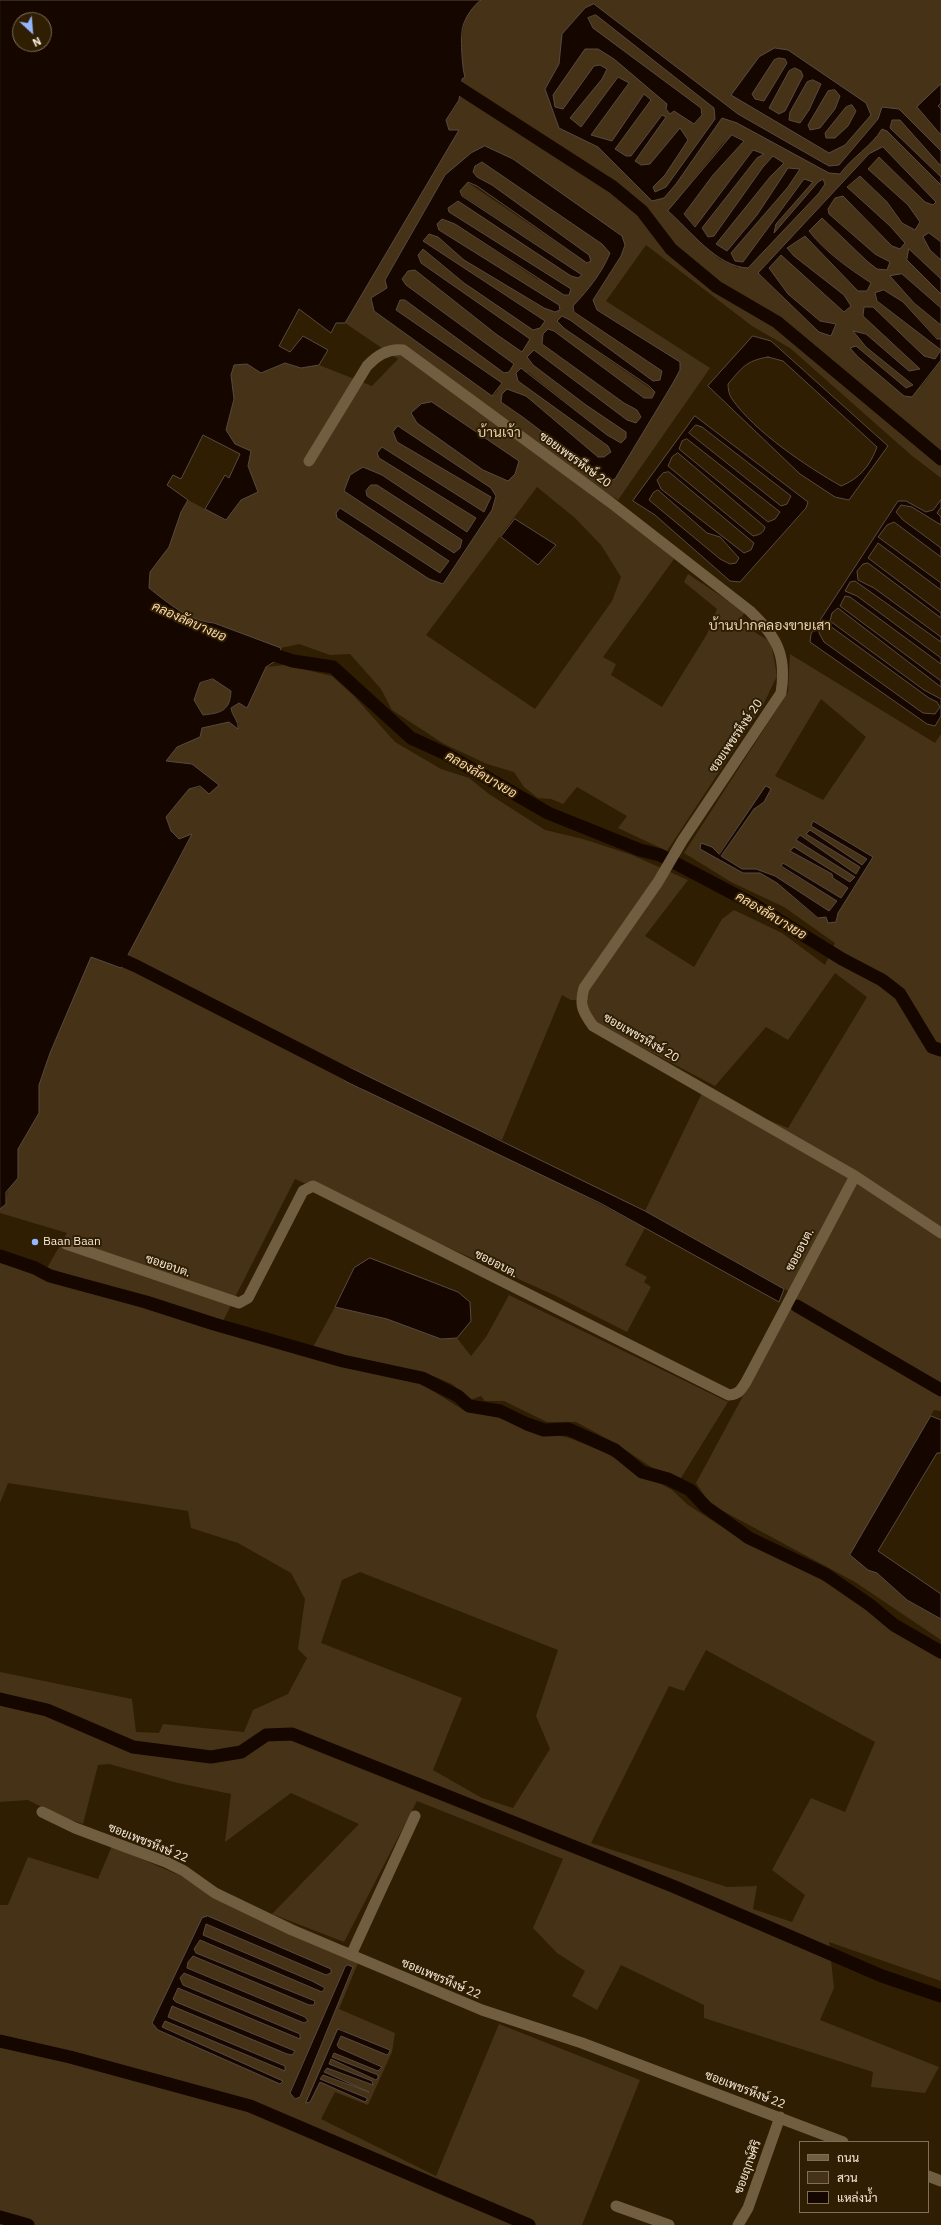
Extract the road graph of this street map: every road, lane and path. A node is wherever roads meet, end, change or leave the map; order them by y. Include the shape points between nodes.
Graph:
1 (309, 461) dead end
2 (855, 1176) junction
3 (941, 1233) edge
4 (66, 1244) dead end
5 (42, 1812) dead end
6 (415, 1816) dead end
7 (351, 1955) junction
8 (780, 2117) junction
9 (840, 2141) edge
10 (929, 2176) edge
11 (941, 2181) edge
12 (616, 2206) dead end
13 (669, 2225) edge
14 (738, 2225) edge

1 - 2 street, ซอยเพชรหึงษ์ 20 via 367,366 374,358 385,352 403,350 610,502 750,611 768,629 779,650 784,675 781,693 682,841 658,882 584,988 581,1000 583,1012 593,1026
2 - 3 street, ซอยเพชรหึงษ์ 20
2 - 4 street, ซอยอบต. via 746,1382 736,1394 729,1395 313,1186 303,1191 248,1298 239,1303
5 - 7 street, ซอยเพชรหึงษ์ 22 via 75,1828 166,1862 184,1871 215,1893
6 - 7 street
7 - 8 street, ซอยเพชรหึงษ์ 22 via 482,2010 582,2043
8 - 9 street, ซอยเพชรหึงษ์ 22
8 - 14 street, ซอยฤกษ์ศิริ via 748,2208
10 - 11 street
12 - 13 street

